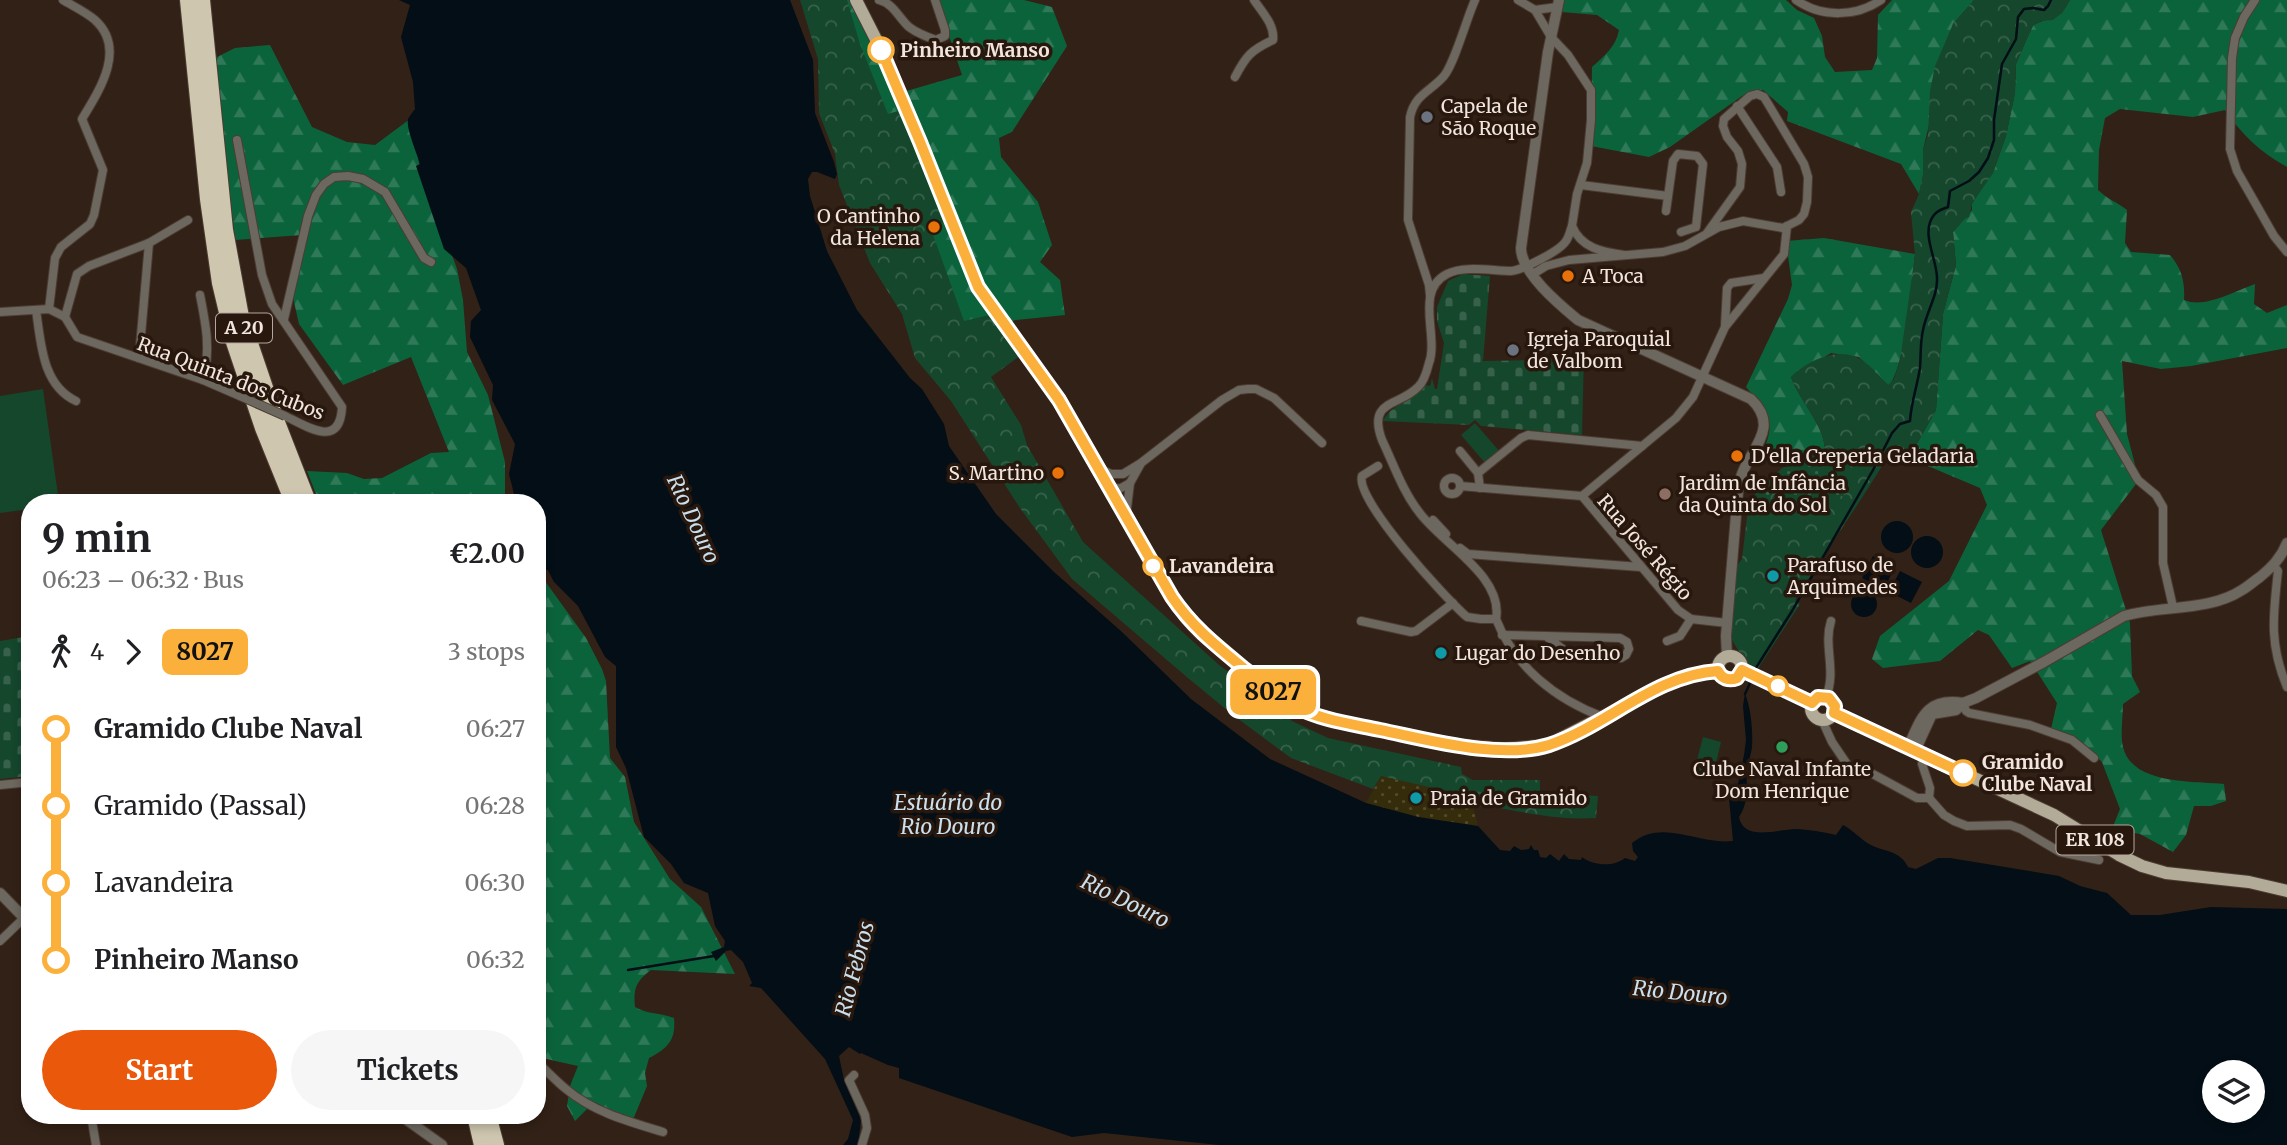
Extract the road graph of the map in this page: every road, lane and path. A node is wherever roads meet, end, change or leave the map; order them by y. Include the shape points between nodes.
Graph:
1 (63, 0) edge
2 (188, 0) edge
3 (202, 0) edge
4 (856, 0) edge
5 (878, 0) edge
6 (935, 0) edge
7 (1254, 0) edge
8 (1475, 0) edge
9 (1518, 0) edge
10 (1796, 0) edge
11 (1881, 0) edge
12 (2255, 0) edge
13 (1558, 4) edge
14 (1535, 10) junction
15 (1552, 37) junction
16 (1235, 77) dead end
17 (1737, 106) junction
18 (237, 140) dead end
19 (1581, 185) junction
20 (1781, 192) dead end
21 (1668, 196) junction
22 (1666, 211) dead end
23 (188, 220) dead end
24 (1572, 226) junction
25 (1787, 226) junction
26 (1681, 232) dead end
27 (1707, 233) junction
28 (149, 243) junction
29 (2287, 251) edge
30 (1624, 255) junction
31 (430, 261) dead end
32 (1424, 266) junction
33 (1529, 270) junction
34 (1447, 274) junction
35 (1764, 278) junction
36 (200, 295) dead end
37 (1430, 296) junction
38 (49, 309) junction
39 (36, 310) junction
40 (0, 312) edge
41 (65, 317) junction
42 (284, 319) junction
43 (1725, 327) junction
44 (139, 358) junction
45 (1701, 377) junction
46 (203, 380) junction
47 (76, 401) dead end
48 (2100, 415) dead end
49 (1322, 443) dead end
50 (1642, 446) junction
51 (1460, 451) dead end
52 (1142, 463) junction
53 (1378, 466) dead end
54 (1097, 468) junction
55 (1478, 473) junction
56 (1123, 474) junction
57 (1130, 483) junction
58 (1460, 486) dead end
59 (1108, 488) junction
60 (1480, 488) junction
61 (290, 494) edge
62 (306, 494) edge
63 (1582, 496) junction
64 (1126, 519) junction
65 (1433, 520) dead end
66 (2286, 550) edge
67 (2274, 566) junction
68 (1640, 567) junction
69 (1453, 603) junction
70 (2173, 607) junction
71 (1496, 618) junction
72 (1690, 619) junction
73 (1361, 621) dead end
74 (1831, 621) dead end
75 (1727, 623) junction
76 (1502, 635) junction
77 (1546, 636) junction
78 (1667, 641) dead end
79 (1727, 656) junction
80 (1718, 671) junction
81 (1749, 674) junction
82 (2287, 687) edge
83 (1826, 696) junction
84 (1812, 703) junction
85 (1963, 703) junction
86 (1834, 713) junction
87 (1603, 717) junction
88 (1822, 720) junction
89 (1911, 749) junction
90 (2094, 758) dead end
91 (1922, 764) dead end
92 (21, 783) edge
93 (0, 785) edge
94 (1929, 798) junction
95 (2099, 860) dead end
96 (2287, 891) edge
97 (0, 893) edge
98 (21, 915) edge
99 (21, 925) edge
100 (0, 941) edge
101 (546, 1070) edge
102 (854, 1075) dead end
103 (92, 1124) edge
104 (413, 1124) edge
105 (477, 1124) edge
106 (490, 1124) edge
107 (663, 1132) dead end
108 (437, 1141) edge
109 (96, 1145) edge
110 (423, 1145) edge
111 (482, 1145) edge
112 (496, 1145) edge
113 (862, 1145) edge

1 - 38 street via 105,32 110,62 82,120 103,170 94,215 55,258
2 - 61 highway, A 20 via 220,283 233,342
3 - 62 highway, A 20 via 225,230 238,305
4 - 54 main road via 888,63 978,287 1059,400
5 - 6 street via 897,11 909,27 936,40 945,36 945,30
7 - 16 street via 1273,29 1273,40 1253,49
8 - 32 street via 1450,66 1412,106 1408,220
9 - 14 street
10 - 11 street via 1836,13 1855,12
12 - 29 street via 2235,38 2230,149 2237,171
13 - 14 street
13 - 15 street
14 - 15 street
15 - 19 street via 1591,90 1587,163
15 - 33 street via 1521,248
17 - 20 street via 1777,167
17 - 25 street via 1750,96 1764,97 1804,164 1809,190 1804,214
17 - 27 street via 1723,126 1742,164 1740,187
18 - 42 street via 262,275 272,304
19 - 21 street
19 - 24 street
21 - 22 street
21 - 26 street via 1678,154 1697,156 1703,164 1696,227
23 - 28 street
24 - 30 street via 1575,235 1590,247
24 - 33 street via 1560,248
25 - 27 street via 1742,221
25 - 35 street via 1784,254
27 - 30 street via 1663,252
28 - 41 street via 77,274
28 - 44 street
30 - 33 street
31 - 42 street via 385,192 363,179 334,177 316,195 308,216
32 - 34 street via 1433,273
32 - 37 street
33 - 34 street
33 - 45 street via 1578,320
34 - 37 street
35 - 43 street
35 - 43 street via 1731,283 1727,288
36 - 46 street via 209,343
37 - 71 street via 1431,360 1420,386 1382,410 1378,429 1417,510 1490,587
38 - 39 street
38 - 41 street, Rua Quinta dos Cubos
39 - 40 street
39 - 47 street via 44,363 64,396
41 - 44 street, Rua Quinta dos Cubos via 77,337
42 - 46 street, Rua Quinta dos Cubos, bridge via 342,407 337,427 319,432
43 - 45 street
44 - 46 street, Rua Quinta dos Cubos
45 - 50 street via 1687,407
45 - 75 street via 1751,399 1763,419 1759,443 1741,474
48 - 70 street via 2138,480 2163,507 2163,563
49 - 52 street via 1274,398 1248,389 1222,400
50 - 55 street via 1528,435
50 - 63 street
51 - 55 street
52 - 56 street
52 - 57 street
53 - 69 street via 1361,478 1364,492 1383,522
54 - 56 street
54 - 59 main road
55 - 60 street
56 - 59 street
57 - 59 street
57 - 64 street
58 - 60 street
59 - 64 main road
60 - 63 street
63 - 68 street, Rua José Régio
64 - 87 main road via 1187,619 1267,687 1303,711 1486,749 1548,745
65 - 68 street via 1468,554
66 - 67 street
67 - 70 street via 2230,596
67 - 82 street via 2273,640
68 - 72 street, Rua José Régio
69 - 71 street via 1467,617
69 - 73 street via 1411,632
70 - 85 street via 2124,616
71 - 76 street
72 - 75 street, Rua José Régio
72 - 78 street via 1680,636
74 - 83 street via 1832,676
75 - 79 street
76 - 77 street
76 - 87 street via 1522,664 1558,695
77 - 77 street via 1574,656 1621,658 1629,649 1620,638
79 - 80 main road via 1719,662
79 - 81 main road via 1740,660
80 - 81 main road via 1729,680
80 - 87 main road via 1685,677
81 - 84 main road
83 - 84 main road
83 - 86 main road via 1833,701
84 - 88 main road via 1813,716
85 - 89 street via 1956,710 1932,714
85 - 90 street via 1969,713 2030,725 2072,740
86 - 88 main road
86 - 89 main road, ER 108
88 - 94 street via 1851,770 1871,773 1917,798
89 - 96 main road, ER 108 via 2054,816 2142,866
91 - 94 street
92 - 93 street
94 - 95 street via 1944,815 1967,826 2010,825 2060,852
97 - 98 street
99 - 100 street
101 - 107 street via 582,1100
102 - 113 street via 849,1080 867,1128
103 - 109 street
104 - 108 street
105 - 111 highway
106 - 112 highway
108 - 110 street

